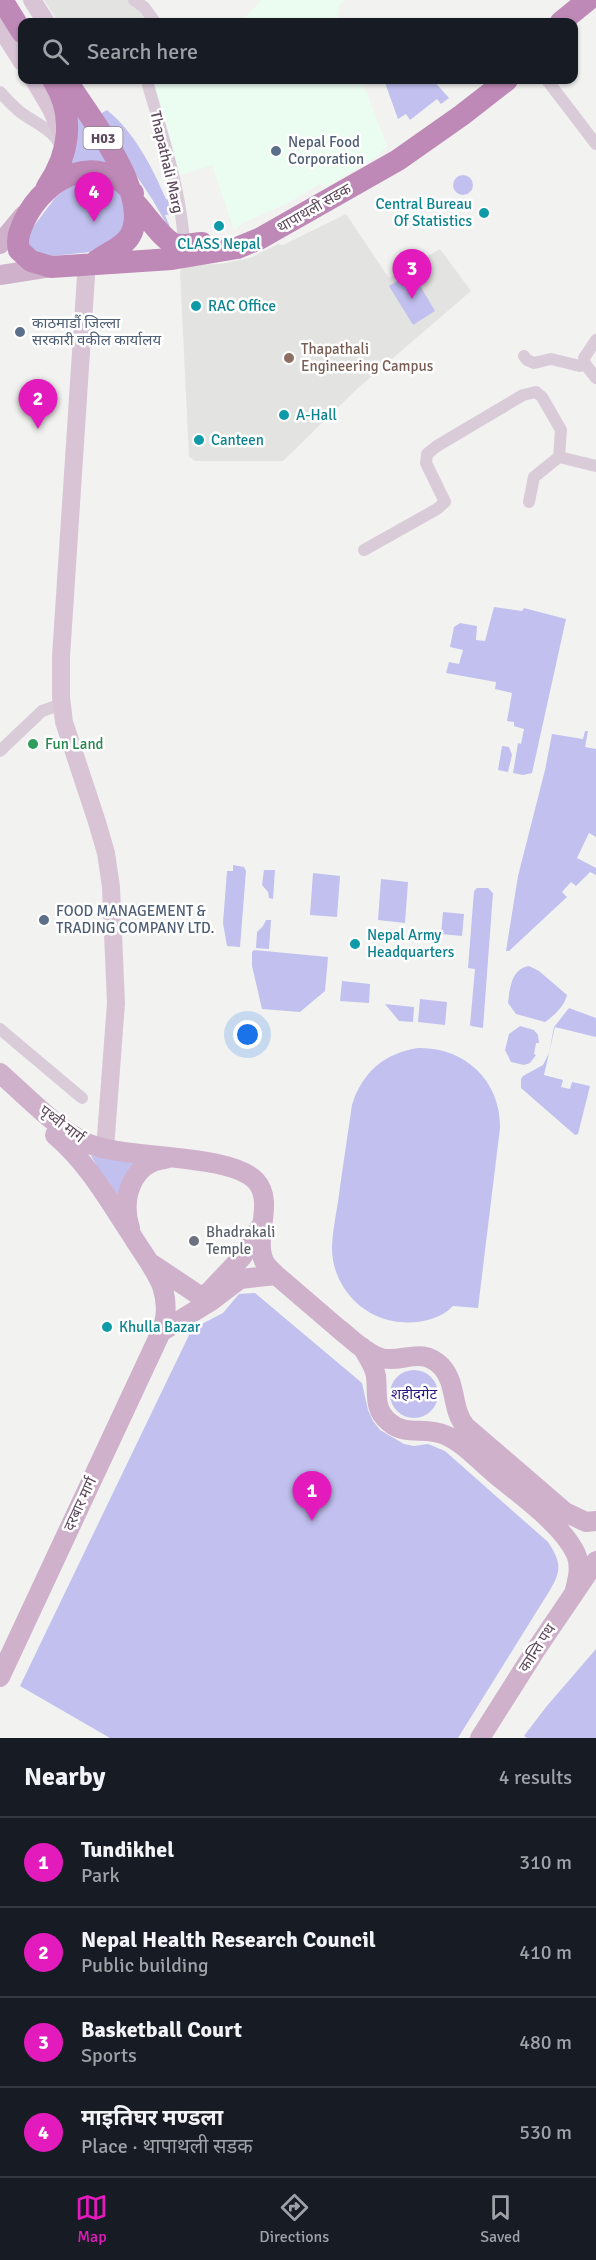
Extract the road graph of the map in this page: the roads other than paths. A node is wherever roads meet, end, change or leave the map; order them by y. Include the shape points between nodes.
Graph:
1 (2, 0) edge
2 (15, 0) edge
3 (32, 0) edge
4 (134, 0) edge
5 (588, 0) edge
6 (596, 7) edge
7 (27, 18) edge
8 (43, 18) edge
9 (152, 18) edge
10 (566, 18) edge
11 (578, 21) edge
12 (18, 26) edge
13 (0, 27) edge
14 (18, 56) edge
15 (36, 84) edge
16 (69, 84) edge
17 (148, 84) edge
18 (486, 84) edge
19 (502, 84) edge
20 (550, 84) edge
21 (0, 92) edge
22 (596, 144) edge
23 (63, 156) junction
24 (40, 197) junction
25 (134, 206) junction
26 (0, 244) edge
27 (178, 252) junction
28 (89, 264) junction
29 (51, 267) junction
30 (0, 274) edge
31 (596, 340) edge
32 (524, 356) dead end
33 (585, 364) junction
34 (596, 378) edge
35 (558, 458) junction
36 (596, 466) edge
37 (529, 502) dead end
38 (364, 550) dead end
39 (61, 700) junction
40 (0, 751) edge
41 (0, 1029) edge
42 (0, 1073) edge
43 (12, 1094) edge
44 (82, 1098) dead end
45 (105, 1149) junction
46 (173, 1159) junction
47 (262, 1224) junction
48 (136, 1242) junction
49 (148, 1262) junction
50 (276, 1275) junction
51 (161, 1332) junction
52 (362, 1347) junction
53 (596, 1521) edge
54 (553, 1524) junction
55 (596, 1559) edge
56 (596, 1583) edge
57 (575, 1590) junction
58 (0, 1676) edge
59 (480, 1738) edge

1 - 12 highway
2 - 7 highway
3 - 8 main road
4 - 9 street
5 - 10 highway
6 - 11 highway
13 - 14 main road
15 - 23 main road via 61,128
16 - 23 highway, H03 via 65,102 69,123
16 - 25 highway, H03 via 117,160
17 - 27 street, Thapathali Marg via 183,230
18 - 27 highway, थापाथली सडक via 426,130 273,221
19 - 27 highway, थापाथली सडक via 398,160 259,239 237,248
20 - 22 street
21 - 23 street via 51,134
23 - 24 highway, H03
24 - 25 highway via 66,177 96,171 112,176
24 - 26 main road
24 - 29 highway via 22,226 18,246 31,261
25 - 27 highway via 174,243
25 - 28 highway via 130,234 124,243
27 - 28 highway, थापाथली सडक
28 - 29 highway
28 - 39 main road
29 - 30 main road
31 - 33 street via 586,352
32 - 33 street via 534,363 551,359
33 - 34 street
35 - 36 street
35 - 37 street via 534,477
35 - 38 street via 561,430 537,392 523,395 427,454 426,463 445,502
39 - 40 street via 42,711
39 - 45 main road via 68,736 97,822 111,887 116,1004
41 - 44 street
42 - 43 main road
43 - 45 main road, पृथ्वी मार्ग via 80,1140
43 - 48 main road via 71,1149
45 - 46 main road, पृथ्वी मार्ग
46 - 47 main road via 220,1165 247,1174 257,1182 262,1195
46 - 48 main road via 146,1164 128,1190 127,1219
47 - 49 main road via 242,1257 208,1293 196,1294
47 - 50 main road via 264,1262
48 - 49 main road
49 - 51 main road, दरबार मार्ग via 165,1298
50 - 51 main road via 240,1279
50 - 52 main road
51 - 58 main road, दरबार मार्ग
52 - 53 main road via 379,1357 416,1355 440,1365 454,1392 457,1416 465,1426 565,1512 586,1522
52 - 54 main road via 373,1366 379,1410 387,1421 397,1429 433,1430 456,1441
54 - 55 main road
54 - 57 main road via 578,1561
55 - 57 main road, कान्ति पथ
56 - 57 main road
57 - 59 main road, कान्ति पथ

